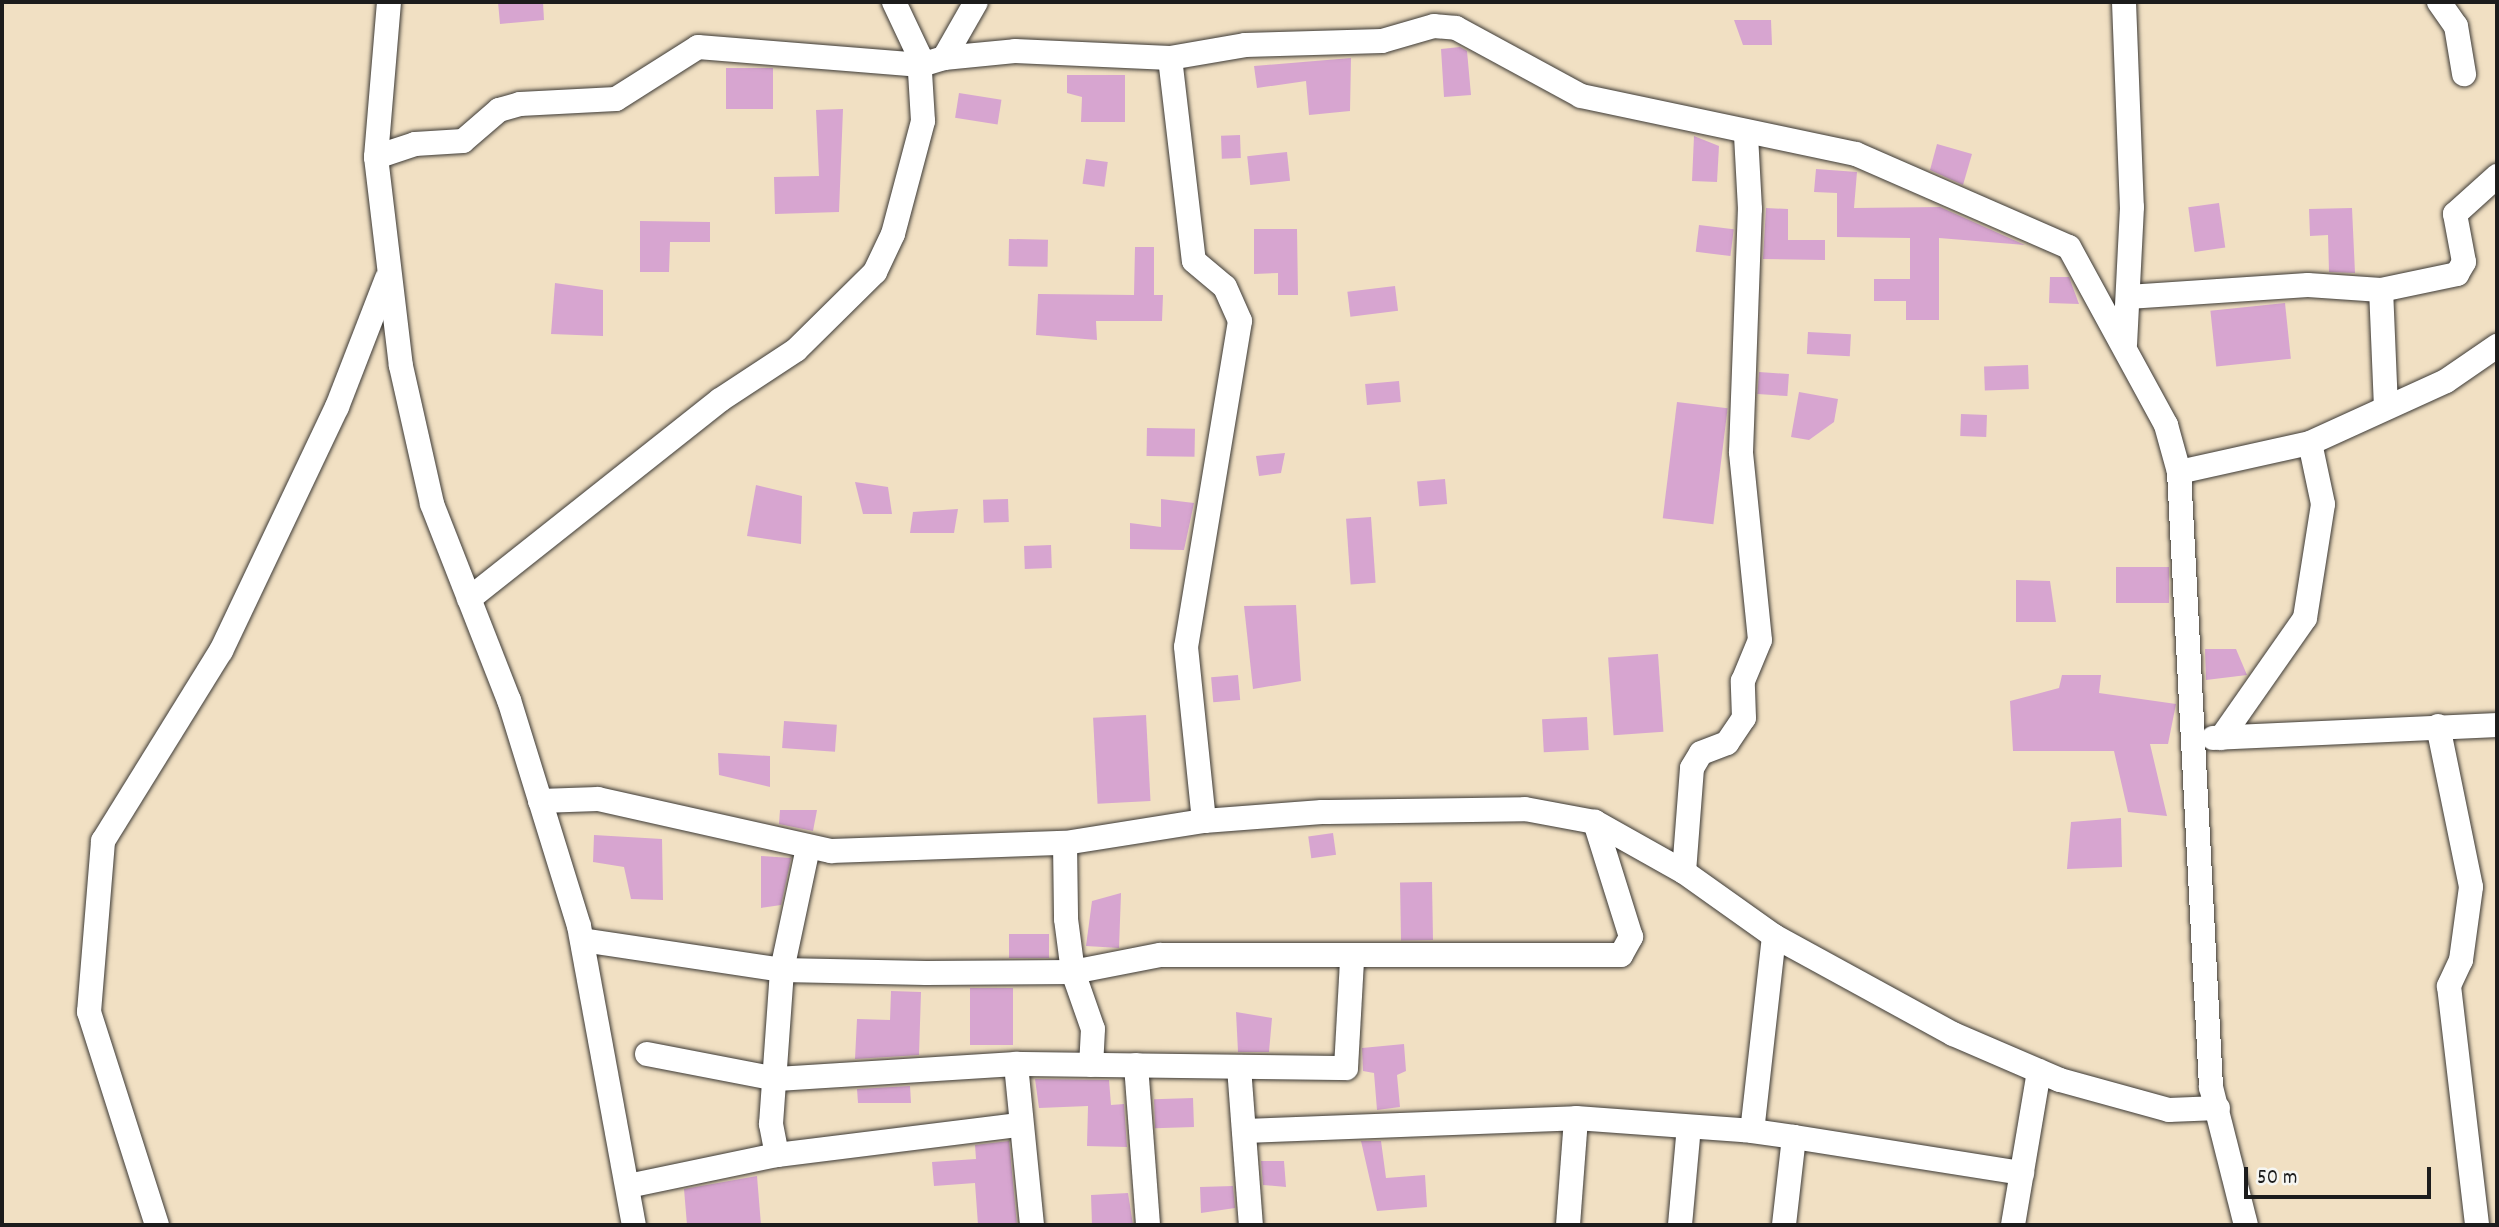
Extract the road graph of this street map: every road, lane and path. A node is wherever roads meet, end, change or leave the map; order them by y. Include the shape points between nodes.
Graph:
1 (389, 2) edge
2 (894, 2) edge
3 (976, 2) edge
4 (2124, 2) edge
5 (2439, 2) edge
6 (1170, 58) junction
7 (933, 62) junction
8 (2464, 74) dead end
9 (1746, 134) junction
10 (376, 157) junction
11 (2497, 176) edge
12 (388, 275) junction
13 (2381, 290) junction
14 (2128, 297) junction
15 (2125, 344) junction
16 (2497, 346) edge
17 (2386, 408) junction
18 (2311, 443) junction
19 (2179, 472) junction
20 (469, 599) junction
21 (2497, 724) edge
22 (2438, 726) junction
23 (2221, 738) junction
24 (2191, 740) junction
25 (540, 801) junction
26 (1204, 821) junction
27 (1595, 822) junction
28 (1066, 843) junction
29 (808, 848) junction
30 (1685, 872) junction
31 (1773, 936) junction
32 (582, 940) junction
33 (1352, 959) junction
34 (782, 970) junction
35 (1073, 972) junction
36 (647, 1054) dead end
37 (1016, 1064) junction
38 (1091, 1065) junction
39 (1136, 1065) junction
40 (1239, 1068) junction
41 (2039, 1071) junction
42 (777, 1079) junction
43 (2218, 1108) junction
44 (1576, 1118) junction
45 (1019, 1125) junction
46 (1689, 1127) junction
47 (1245, 1131) junction
48 (1752, 1131) junction
49 (1794, 1137) junction
50 (777, 1155) junction
51 (2022, 1172) junction
52 (628, 1186) junction
53 (157, 1225) edge
54 (634, 1225) edge
55 (1032, 1225) edge
56 (1148, 1225) edge
57 (1251, 1225) edge
58 (1568, 1225) edge
59 (1680, 1225) edge
60 (1784, 1225) edge
61 (2013, 1225) edge
62 (2246, 1225) edge
63 (2477, 1225) edge

1 - 10 street
2 - 7 street
3 - 7 street
4 - 14 street via 2132,207
5 - 8 street via 2456,26
6 - 7 street via 1015,51
6 - 9 street via 1245,45 1382,41 1434,26 1456,28 1581,96
6 - 26 street via 1194,261 1225,287 1240,321 1186,647
7 - 10 street via 698,47 616,99 520,104 499,110 463,141 415,144
7 - 20 street via 914,162 875,272 796,350 720,400
9 - 15 street via 1856,154 2069,247
9 - 30 street via 1750,208 1741,452 1760,640 1743,681 1744,718 1727,743 1701,753 1692,768
10 - 12 street
11 - 13 street via 2455,214 2464,262 2457,274
12 - 20 street via 432,504
12 - 53 street via 337,407 221,651 103,841 89,1012
13 - 14 street via 2308,285
13 - 17 street
14 - 15 street
15 - 19 street via 2166,425
16 - 17 street via 2446,381
17 - 18 street
18 - 19 street
18 - 23 street via 2323,505 2305,618
19 - 24 street
20 - 25 street
21 - 22 street
22 - 23 street
22 - 63 street via 2471,887 2461,960 2449,986
23 - 24 street
24 - 43 street via 2209,1050
25 - 29 street via 598,799
25 - 32 street
26 - 27 street via 1322,812 1525,809
26 - 28 street
27 - 30 street
27 - 33 street via 1631,937 1621,955
28 - 29 street
28 - 35 street
29 - 34 street
30 - 31 street
31 - 41 street via 1953,1034
31 - 48 street
32 - 34 street
32 - 52 street
33 - 35 street via 1160,955
33 - 40 street via 1346,1068
34 - 35 street
34 - 42 street
35 - 38 street via 1093,1029
36 - 42 street
37 - 38 street
37 - 42 street
37 - 45 street
38 - 39 street
39 - 40 street
39 - 56 street
40 - 47 street
41 - 43 street via 2169,1110
41 - 51 street
42 - 50 street via 771,1124
43 - 62 street
44 - 46 street
44 - 47 street
44 - 58 street
45 - 50 street
45 - 55 street
46 - 48 street
46 - 59 street
47 - 57 street
48 - 49 street
49 - 51 street
49 - 60 street
50 - 52 street
51 - 61 street
52 - 54 street

